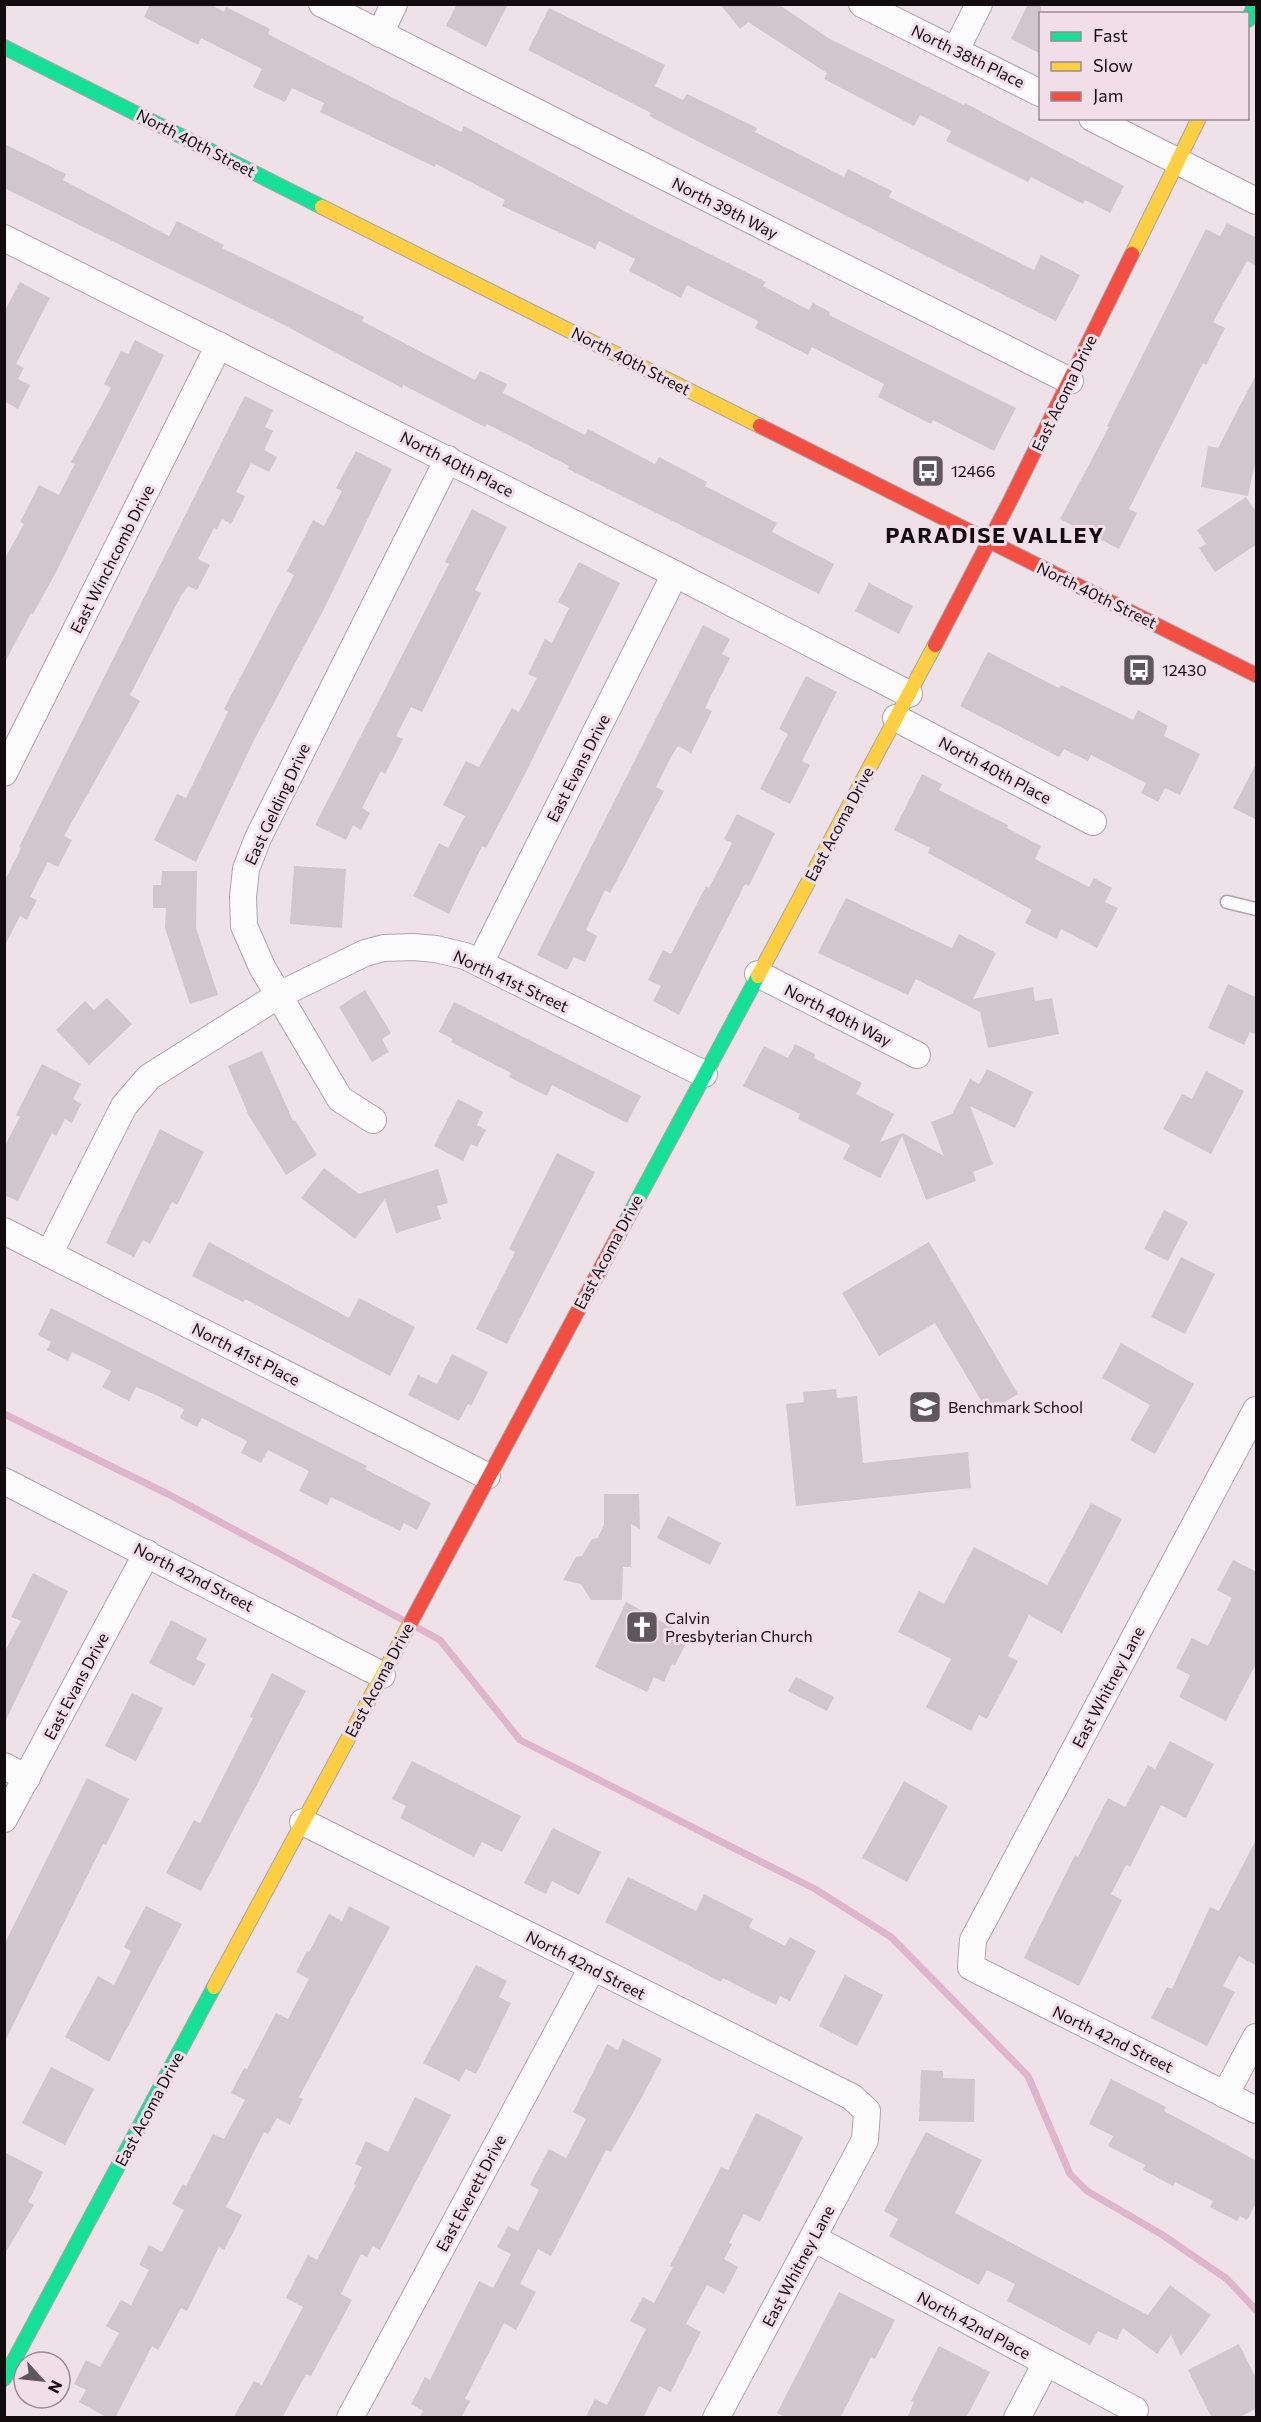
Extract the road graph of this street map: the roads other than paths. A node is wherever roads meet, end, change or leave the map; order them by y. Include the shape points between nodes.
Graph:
1 (322, 4) edge
2 (394, 4) edge
3 (862, 4) edge
4 (979, 4) edge
5 (380, 34) junction
6 (4, 47) edge
7 (956, 50) junction
8 (1039, 92) edge
9 (1096, 120) edge
10 (1198, 120) edge
11 (1178, 161) junction
12 (1257, 201) edge
13 (4, 238) edge
14 (219, 345) junction
15 (1070, 381) junction
16 (448, 459) junction
17 (989, 542) junction
18 (675, 574) junction
19 (1257, 675) edge
20 (909, 694) junction
21 (896, 718) junction
22 (4, 773) edge
23 (1093, 822) dead end
24 (1227, 902) dead end
25 (1257, 909) edge
26 (480, 963) junction
27 (758, 974) junction
28 (279, 995) junction
29 (917, 1055) dead end
30 (704, 1074) junction
31 (373, 1120) dead end
32 (4, 1231) edge
33 (49, 1254) junction
34 (1257, 1410) edge
35 (487, 1476) junction
36 (4, 1481) edge
37 (147, 1553) junction
38 (387, 1665) junction
39 (4, 1766) edge
40 (27, 1778) junction
41 (4, 1820) edge
42 (303, 1822) junction
43 (971, 1967) joint
44 (592, 1968) junction
45 (1257, 2037) edge
46 (1225, 2095) junction
47 (867, 2110) joint
48 (1257, 2110) edge
49 (813, 2238) junction
50 (1046, 2363) junction
51 (4, 2379) edge
52 (1135, 2410) dead end
53 (350, 2418) edge
54 (716, 2418) edge
55 (1017, 2418) edge

1 - 5 street, North 39th Way
2 - 5 street
3 - 7 street, North 38th Place
4 - 7 street
5 - 15 street, North 39th Way
6 - 17 street, North 40th Street
7 - 8 street, North 38th Place
9 - 11 street
10 - 11 street, East Acoma Drive
11 - 12 street
11 - 15 street, East Acoma Drive
13 - 14 street, North 40th Place
14 - 16 street, North 40th Place
14 - 22 street, East Winchcomb Drive
15 - 17 street, East Acoma Drive
16 - 18 street, North 40th Place
16 - 28 street, East Gelding Drive via 258,837 246,869 244,926
17 - 19 street, North 40th Street
17 - 20 street, East Acoma Drive
18 - 20 street, North 40th Place
18 - 26 street, East Evans Drive
20 - 21 street, East Acoma Drive
21 - 23 street, North 40th Place
21 - 27 street, East Acoma Drive
24 - 25 lane
26 - 28 street, North 41st Street via 436,948 384,948 333,967
26 - 30 street, North 41st Street
27 - 29 street, North 40th Way
27 - 30 street, East Acoma Drive
28 - 31 street, East Gelding Drive via 340,1099
28 - 33 street via 176,1059 134,1092
30 - 35 street, East Acoma Drive
32 - 33 street, North 41st Place
33 - 35 street, North 41st Place
34 - 43 street, East Whitney Lane via 972,1940
35 - 38 street, East Acoma Drive
36 - 37 street, North 42nd Street
37 - 38 street, North 42nd Street
37 - 40 street, East Evans Drive
38 - 42 street, East Acoma Drive
39 - 40 street
40 - 41 street, East Evans Drive
42 - 44 street, North 42nd Street
42 - 51 street, East Acoma Drive
43 - 46 street, North 42nd Street
44 - 47 street, North 42nd Street via 852,2097
44 - 53 street, East Everett Drive
45 - 46 street
46 - 48 street, North 42nd Street
47 - 49 street, East Whitney Lane via 865,2140
49 - 50 street, North 42nd Place
49 - 54 street, East Whitney Lane
50 - 52 street, North 42nd Place
50 - 55 street

